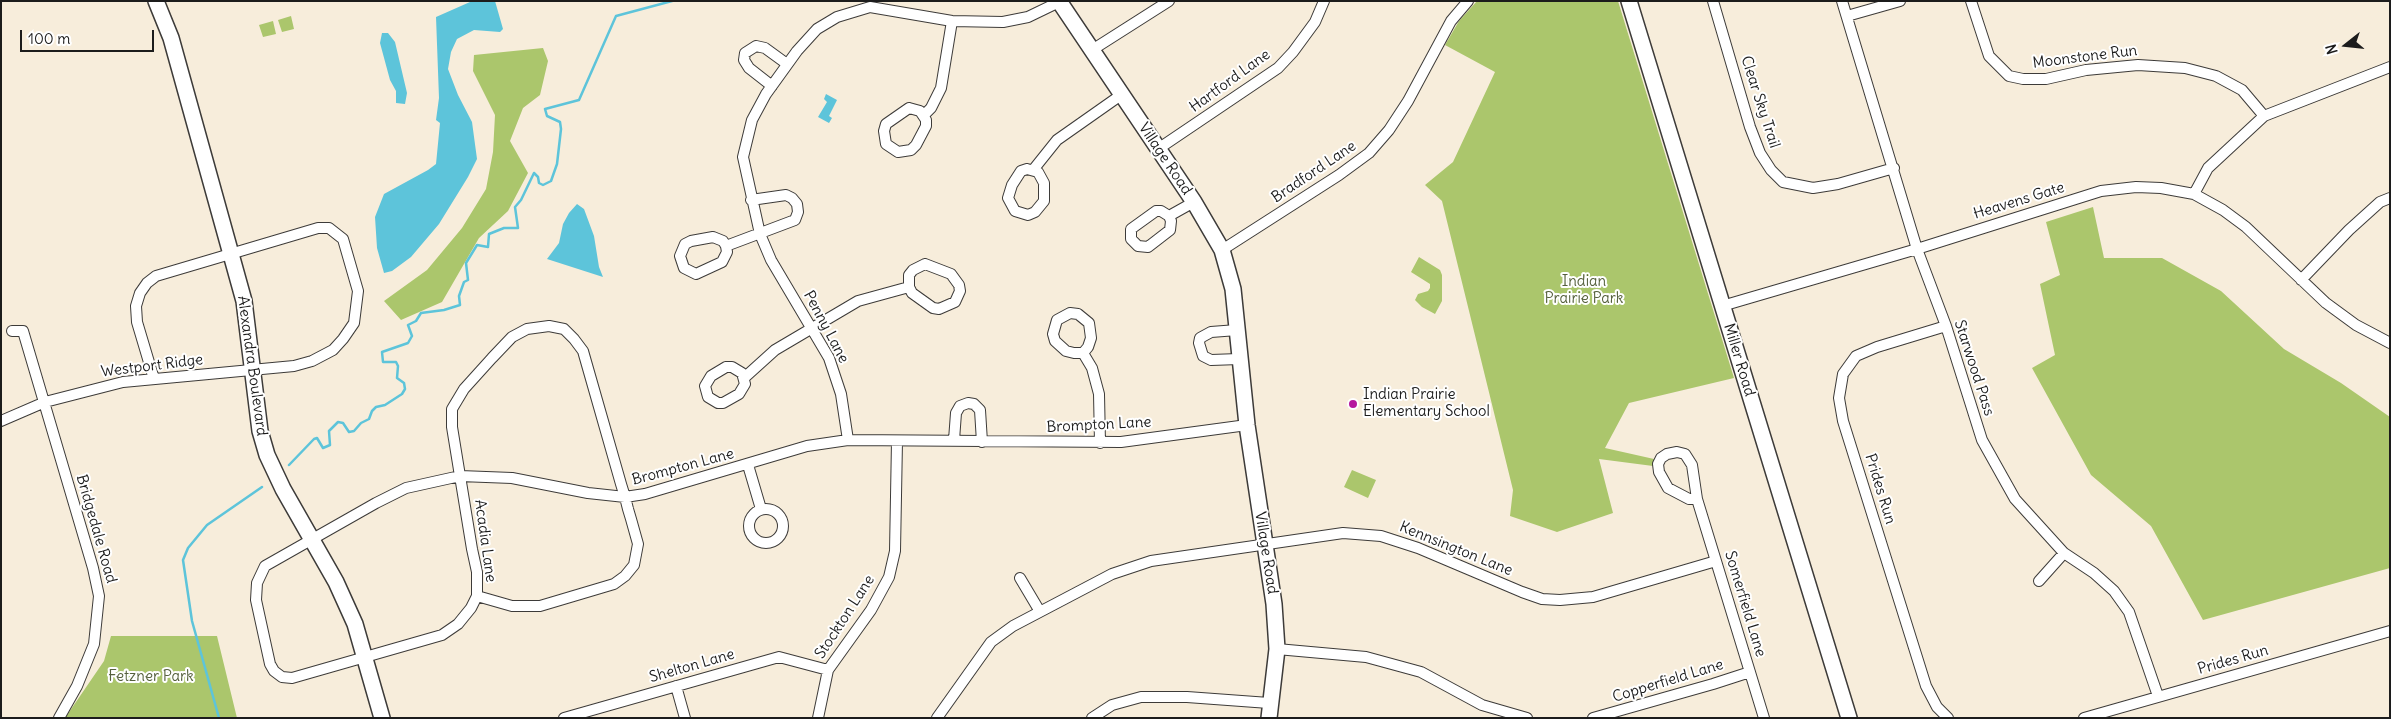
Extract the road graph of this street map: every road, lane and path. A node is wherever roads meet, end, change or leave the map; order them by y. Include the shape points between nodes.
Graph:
1 (156, 1) edge
2 (1169, 1) edge
3 (1324, 1) edge
4 (1468, 1) edge
5 (1629, 1) edge
6 (1713, 1) edge
7 (1842, 1) edge
8 (1900, 1) edge
9 (1971, 1) edge
10 (1059, 2) edge
11 (1847, 16) junction
12 (952, 22) junction
13 (1092, 50) junction
14 (787, 64) junction
15 (2390, 67) edge
16 (772, 86) junction
17 (1122, 95) junction
18 (924, 115) junction
19 (2264, 116) junction
20 (1158, 149) junction
21 (1894, 168) junction
22 (1033, 170) junction
23 (2194, 194) junction
24 (2390, 198) edge
25 (751, 200) junction
26 (1194, 202) junction
27 (1169, 216) dead end
28 (760, 234) junction
29 (726, 246) junction
30 (1917, 249) junction
31 (1222, 250) junction
32 (232, 253) junction
33 (2301, 280) junction
34 (909, 287) junction
35 (1722, 306) junction
36 (1946, 326) junction
37 (812, 329) junction
38 (1237, 330) junction
39 (12, 331) dead end
40 (2390, 343) edge
41 (1083, 353) dead end
42 (1239, 359) junction
43 (252, 370) junction
44 (744, 378) dead end
45 (154, 379) junction
46 (44, 402) junction
47 (1, 421) edge
48 (1247, 425) junction
49 (848, 440) junction
50 (954, 440) junction
51 (897, 441) junction
52 (982, 442) junction
53 (1100, 443) junction
54 (748, 465) junction
55 (460, 476) junction
56 (625, 497) junction
57 (1697, 498) junction
58 (761, 509) dead end
59 (311, 539) junction
60 (1265, 543) junction
61 (2064, 553) junction
62 (1716, 561) junction
63 (1020, 578) dead end
64 (2039, 581) dead end
65 (477, 596) junction
66 (1039, 610) junction
67 (2390, 631) edge
68 (1277, 649) junction
69 (364, 657) junction
70 (828, 670) junction
71 (1750, 672) junction
72 (676, 686) junction
73 (2158, 696) junction
74 (1269, 710) edge
75 (59, 718) edge
76 (382, 718) edge
77 (564, 718) edge
78 (685, 718) edge
79 (818, 718) edge
80 (937, 718) edge
81 (1092, 718) edge
82 (1527, 718) edge
83 (1593, 718) edge
84 (1764, 718) edge
85 (1849, 718) edge
86 (1948, 718) edge
87 (2084, 718) edge

1 - 32 street, Alexandra Boulevard via 171,38
2 - 13 street
3 - 20 street, Hartford Lane via 1315,22 1278,68
4 - 31 street, Bradford Lane via 1451,21 1399,116 1369,153
5 - 35 street, Miller Road
6 - 21 street, Clear Sky Trail via 1760,153 1783,182 1813,188
7 - 11 street, Starwood Pass
8 - 11 street
9 - 19 street, Moonstone Run via 1989,56 2009,76 2046,79 2086,70 2138,65 2185,68 2216,76 2242,90
10 - 12 street, Penny Lane via 1017,20
10 - 13 street, Village Road
11 - 21 street, Starwood Pass
12 - 14 street, Penny Lane via 870,7 837,17 817,29
12 - 18 street via 941,88
13 - 17 street, Village Road
14 - 16 street, Penny Lane
14 - 16 street via 765,48 756,46 745,52 744,60 749,68
15 - 19 street
16 - 25 street, Penny Lane via 752,120 746,139 743,157
17 - 20 street, Village Road
17 - 22 street via 1056,140
18 - 18 street via 914,108 903,110 886,124 886,144 898,152 911,150 926,126
19 - 23 street via 2208,168
20 - 26 street, Village Road
21 - 30 street, Starwood Pass
22 - 22 street via 1021,171 1008,191 1010,205 1021,214 1035,212 1044,201 1042,177
23 - 30 street, Heavens Gate via 2136,187 2101,191
23 - 33 street, Heavens Gate via 2224,210 2246,227
24 - 33 street via 2380,202 2349,230
25 - 28 street, Penny Lane
25 - 28 street via 786,195 796,204 795,220
26 - 27 street
26 - 31 street, Village Road
28 - 29 street
28 - 37 street, Penny Lane via 771,260
29 - 29 street via 713,237 690,241 681,250 681,263 690,272 703,272 722,262
30 - 35 street, Heavens Gate
30 - 36 street, Starwood Pass
31 - 38 street, Village Road via 1233,289
32 - 43 street, Alexandra Boulevard via 244,301
32 - 43 street, Westport Ridge via 318,228 329,228 343,239 358,291 354,322 333,350 294,366
32 - 45 street via 156,276 140,293 136,306 138,322
33 - 40 street, Heavens Gate via 2356,325
34 - 34 street via 917,297 939,309 955,302 960,291 952,274 925,264 913,270
34 - 37 street via 858,301
35 - 85 street, Miller Road
36 - 61 street, Starwood Pass via 1982,440 2015,499
36 - 86 street, Prides Run via 1856,356 1843,374 1839,398 1843,421 1926,686 1937,707
37 - 44 street via 774,350
37 - 49 street, Penny Lane via 829,358 841,394
38 - 42 street, Village Road
38 - 42 street via 1211,332 1200,338 1199,343 1203,356 1211,360
39 - 46 street, Bridgedale Road via 24,331
41 - 53 street via 1092,368 1098,394
42 - 48 street, Village Road
43 - 45 street, Westport Ridge
43 - 59 street, Alexandra Boulevard via 260,431 267,455
45 - 46 street, Westport Ridge via 123,382
46 - 47 street, Westport Ridge
46 - 75 street, Bridgedale Road via 99,596 94,644 77,686
48 - 53 street, Brompton Lane
48 - 60 street, Village Road
49 - 51 street, Brompton Lane
49 - 54 street, Brompton Lane via 807,446
50 - 51 street, Brompton Lane
50 - 52 street, Brompton Lane
50 - 52 street via 956,413 960,406 968,403 980,410
51 - 70 street, Stockton Lane via 895,551 889,577 871,610
52 - 53 street, Brompton Lane
54 - 56 street, Brompton Lane
54 - 58 street
55 - 56 street, Brompton Lane via 512,478
55 - 56 street, Acadia Lane via 452,408 464,389 512,337 527,329 549,326 564,329 583,351
55 - 59 street, Brompton Lane via 406,488
55 - 65 street, Acadia Lane via 477,572
56 - 65 street, Acadia Lane via 638,544 634,565 614,584 540,606 512,606
57 - 57 street, Somerfield Lane via 1692,465 1685,454 1677,452 1661,458 1659,472 1668,488 1689,499
57 - 62 street, Somerfield Lane
59 - 69 street, Alexandra Boulevard via 348,607
59 - 69 street, Acadia Lane via 265,566 257,583 256,600 270,664 282,677 292,678
60 - 62 street, Kennsington Lane via 1343,533 1381,536 1418,548 1522,592 1542,599 1560,600 1593,597
60 - 66 street, Kennsington Lane via 1144,563 1112,574
60 - 68 street, Village Road
61 - 64 street
61 - 73 street, Starwood Pass via 2114,591 2129,612
62 - 71 street, Somerfield Lane
63 - 66 street
65 - 69 street, Acadia Lane via 458,624 442,635
66 - 80 street, Kennsington Lane via 991,642
67 - 73 street, Prides Run
68 - 74 street, Village Road
68 - 82 street via 1366,657 1421,672 1482,705
69 - 76 street, Alexandra Boulevard
70 - 72 street, Shelton Lane via 779,657
70 - 79 street, Stockton Lane
71 - 83 street, Copperfield Lane
71 - 84 street, Somerfield Lane
72 - 77 street, Shelton Lane
72 - 78 street
73 - 87 street, Prides Run
74 - 81 street via 1187,697 1141,697 1112,705

